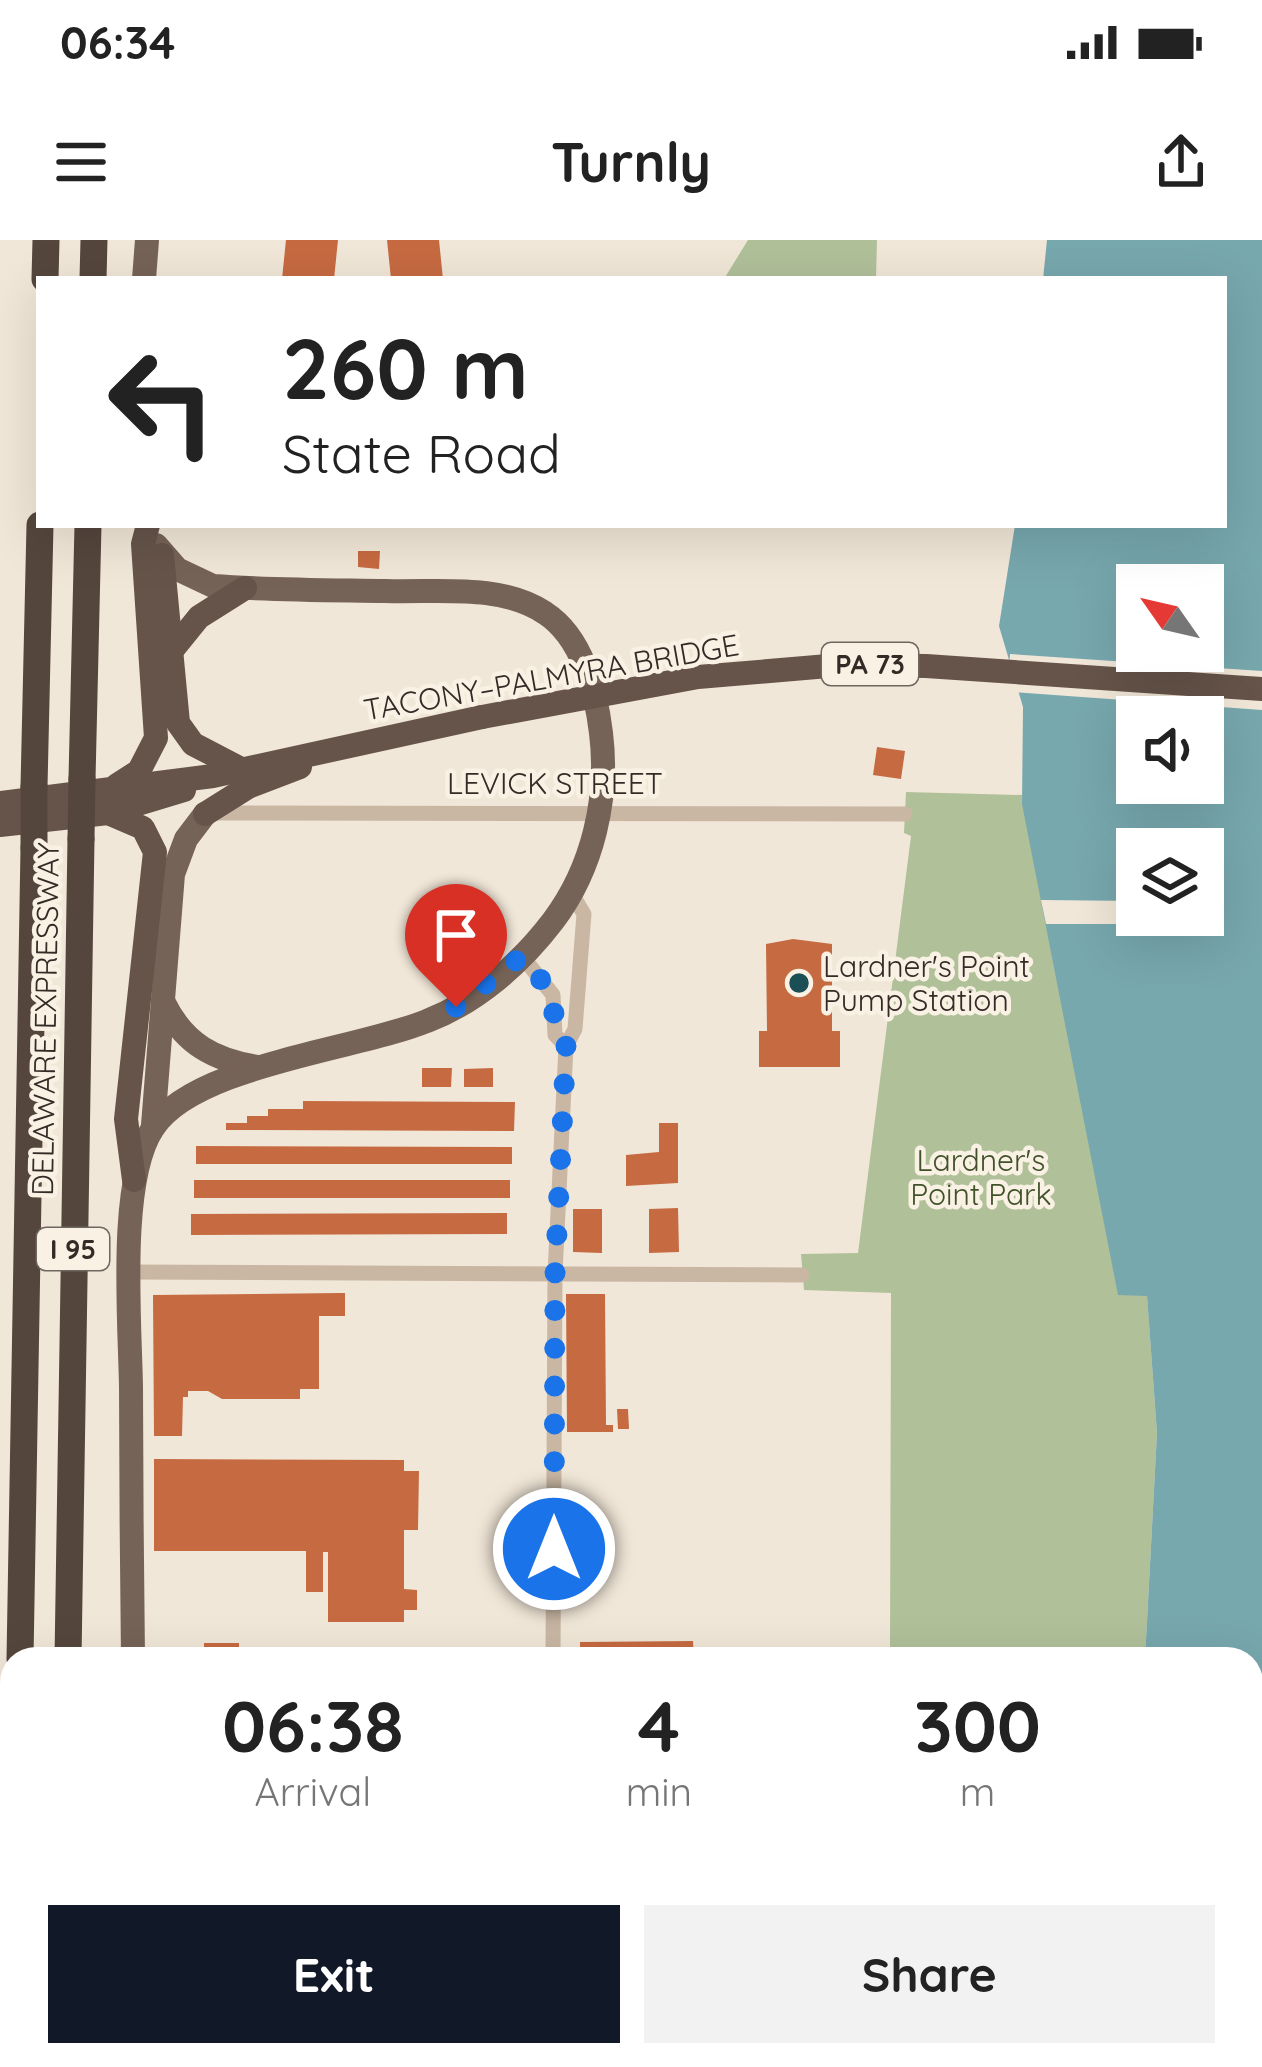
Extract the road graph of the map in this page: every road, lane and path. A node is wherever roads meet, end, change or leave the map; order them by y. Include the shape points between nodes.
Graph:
1 (46, 240) edge
2 (94, 240) edge
3 (147, 240) edge
4 (45, 276) edge
5 (93, 276) edge
6 (144, 276) edge
7 (40, 528) edge
8 (88, 528) edge
9 (148, 528) edge
10 (150, 528) edge
11 (162, 555) junction
12 (245, 588) junction
13 (169, 654) junction
14 (1262, 689) edge
15 (369, 740) junction
16 (239, 768) junction
17 (109, 801) junction
18 (0, 803) edge
19 (206, 814) junction
20 (598, 814) junction
21 (905, 814) dead end
22 (0, 825) edge
23 (572, 894) junction
24 (522, 956) junction
25 (163, 1000) junction
26 (566, 1046) junction
27 (263, 1068) junction
28 (153, 1128) junction
29 (134, 1180) junction
30 (130, 1272) junction
31 (555, 1274) junction
32 (802, 1275) dead end
33 (20, 1647) edge
34 (68, 1647) edge
35 (133, 1647) edge
36 (554, 1647) edge

1 - 4 highway
2 - 5 highway
3 - 6 main road
7 - 33 highway, DELAWARE EXPRESSWAY / I 95, bridge
8 - 34 highway, DELAWARE EXPRESSWAY / I 95, bridge
9 - 17 highway via 142,544 156,738 139,771
10 - 11 main road
11 - 12 main road via 199,582
11 - 13 highway
12 - 13 highway via 200,616
12 - 20 main road via 496,595 546,614 573,643 591,687 602,736
13 - 16 highway via 182,731
14 - 15 highway, TACONY–PALMYRA BRIDGE / PA 73, bridge via 840,664 698,677
15 - 16 highway, TACONY–PALMYRA BRIDGE / PA 73
15 - 19 highway, PA 73 via 248,787
16 - 17 highway, TACONY–PALMYRA BRIDGE / PA 73
17 - 18 highway
17 - 22 highway
17 - 29 highway via 147,832 155,859 126,1119
19 - 20 street, LEVICK STREET
19 - 25 main road, PA 73 via 173,874
20 - 21 street, LEVICK STREET
20 - 23 main road
23 - 24 main road
23 - 26 street via 584,914 575,1029
24 - 26 street via 553,995 555,1035
24 - 27 main road via 432,1019
25 - 27 main road via 197,1047
25 - 28 main road
26 - 31 street
27 - 28 main road via 196,1091
28 - 29 main road
29 - 30 main road
30 - 31 street
30 - 35 main road
31 - 32 street
31 - 36 street

